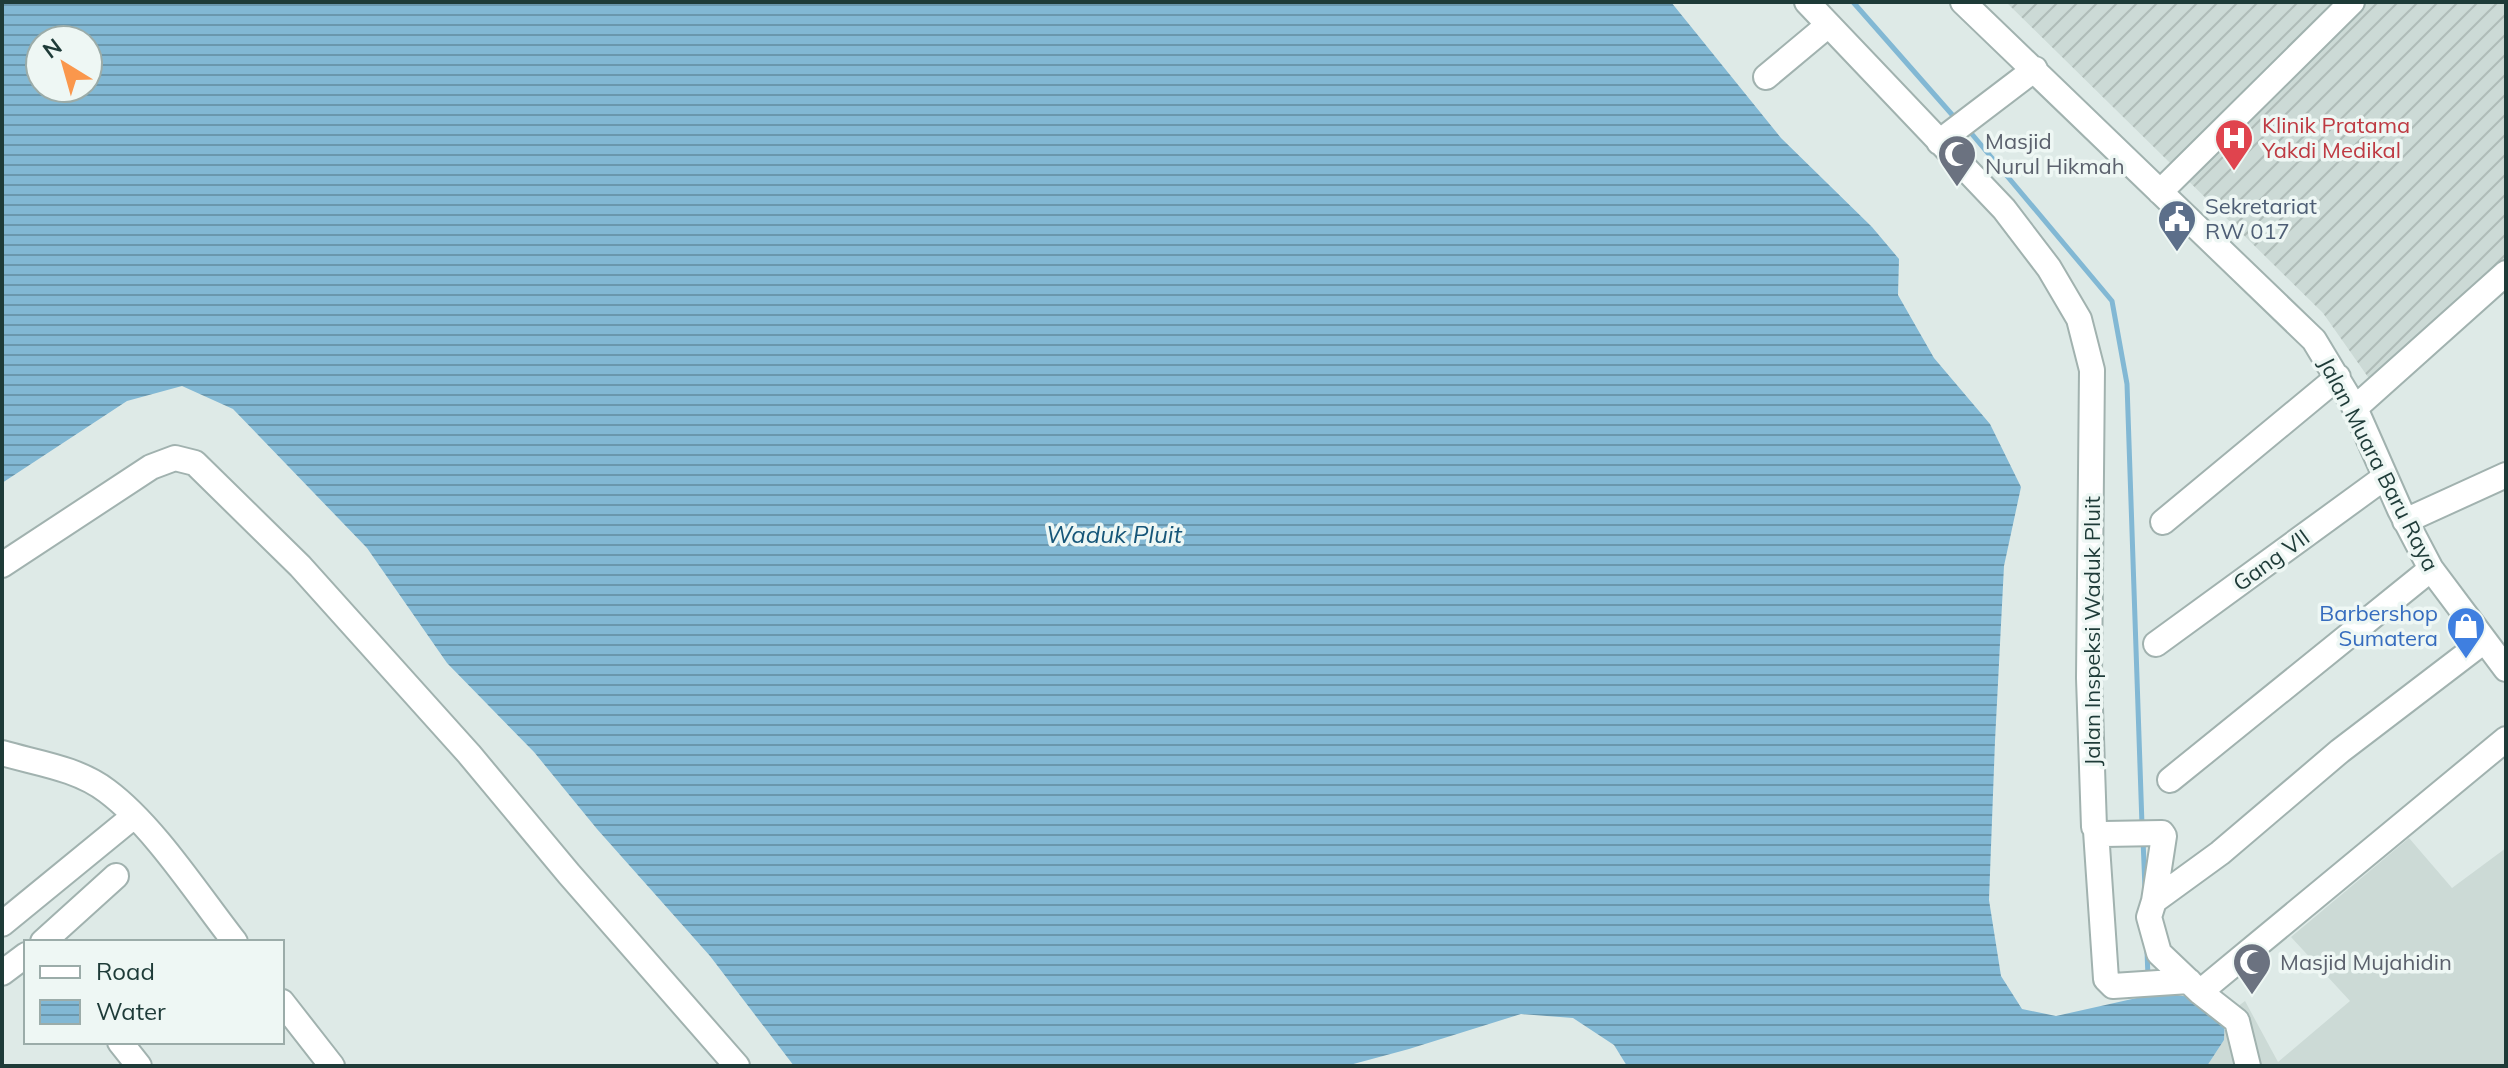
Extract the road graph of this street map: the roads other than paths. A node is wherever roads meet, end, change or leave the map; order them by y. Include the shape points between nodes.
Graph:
1 (1807, 2) edge
2 (1963, 2) edge
3 (2352, 2) edge
4 (1827, 26) junction
5 (2035, 69) junction
6 (1766, 77) dead end
7 (1939, 142) junction
8 (2160, 192) junction
9 (2506, 273) edge
10 (2338, 377) junction
11 (2355, 408) junction
12 (2506, 475) edge
13 (2385, 477) junction
14 (2405, 521) junction
15 (2163, 522) dead end
16 (2, 565) edge
17 (2431, 569) junction
18 (2484, 641) junction
19 (2156, 644) dead end
20 (2506, 669) edge
21 (2506, 739) edge
22 (2, 753) edge
23 (2170, 780) dead end
24 (141, 823) junction
25 (2096, 831) junction
26 (116, 876) dead end
27 (2154, 901) junction
28 (2, 924) edge
29 (45, 940) edge
30 (233, 940) edge
31 (24, 956) edge
32 (2, 973) edge
33 (2194, 986) junction
34 (284, 1005) edge
35 (122, 1044) edge
36 (139, 1066) edge
37 (332, 1066) edge
38 (737, 1066) edge
39 (2248, 1066) edge

1 - 4 street, Jalan Inspeksi Waduk Pluit
2 - 5 street, Jalan Muara Baru Raya
3 - 8 street
4 - 6 street
4 - 7 street, Jalan Inspeksi Waduk Pluit
5 - 7 street
5 - 8 street, Jalan Muara Baru Raya
7 - 25 street, Jalan Inspeksi Waduk Pluit via 2004,209 2049,268 2079,319 2092,370 2089,678
8 - 10 street, Jalan Muara Baru Raya via 2314,340
9 - 11 street
10 - 11 street, Jalan Muara Baru Raya
10 - 15 street
11 - 13 street, Jalan Muara Baru Raya
12 - 14 street
13 - 14 street, Jalan Muara Baru Raya
13 - 19 street, Gang VII
14 - 17 street, Jalan Muara Baru Raya
16 - 38 street via 151,467 175,458 195,463 300,566 469,754
17 - 18 street, Jalan Muara Baru Raya
17 - 23 street
18 - 20 street, Jalan Muara Baru Raya
18 - 27 street
21 - 33 street
22 - 24 street via 71,772 106,790
24 - 28 street
24 - 30 street
25 - 27 street via 2164,836
25 - 33 street, Jalan Inspeksi Waduk Pluit via 2106,979 2113,986
26 - 29 street
27 - 33 street via 2149,917 2159,953
31 - 32 street
33 - 39 street via 2237,1021
34 - 37 street
35 - 36 street

